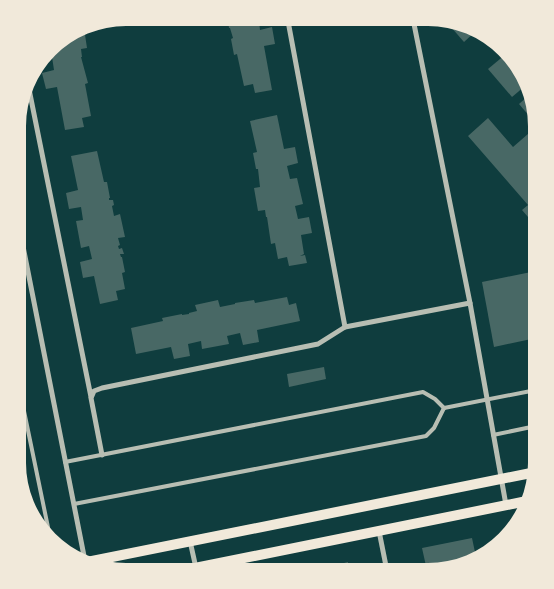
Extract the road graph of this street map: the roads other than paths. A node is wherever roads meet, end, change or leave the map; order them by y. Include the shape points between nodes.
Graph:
1 (289, 26) edge
2 (414, 26) edge
3 (31, 98) edge
4 (26, 262) edge
5 (470, 302) junction
6 (345, 327) junction
7 (528, 392) edge
8 (91, 398) junction
9 (487, 400) junction
10 (444, 408) junction
11 (26, 421) edge
12 (528, 428) edge
13 (494, 435) junction
14 (102, 455) junction
15 (65, 462) junction
16 (527, 473) edge
17 (501, 478) junction
18 (519, 502) edge
19 (74, 504) junction
20 (506, 505) junction
21 (47, 524) edge
22 (379, 531) junction
23 (190, 540) junction
24 (84, 553) edge
25 (99, 558) edge
26 (195, 563) edge
27 (229, 563) edge
28 (385, 563) edge

1 - 6 street
2 - 5 street
3 - 8 street
4 - 15 street
5 - 6 street
5 - 9 street
6 - 8 street via 318,344 102,388 94,391
7 - 9 lane
8 - 14 street
9 - 10 lane
9 - 13 street
10 - 14 lane via 423,392
10 - 19 lane via 426,436
11 - 21 lane
12 - 13 lane
13 - 17 street
14 - 15 lane
15 - 19 street
16 - 17 main road
17 - 20 street
17 - 23 main road
18 - 20 main road
19 - 24 street
20 - 22 main road
22 - 27 main road
22 - 28 street
23 - 25 main road
23 - 26 street

